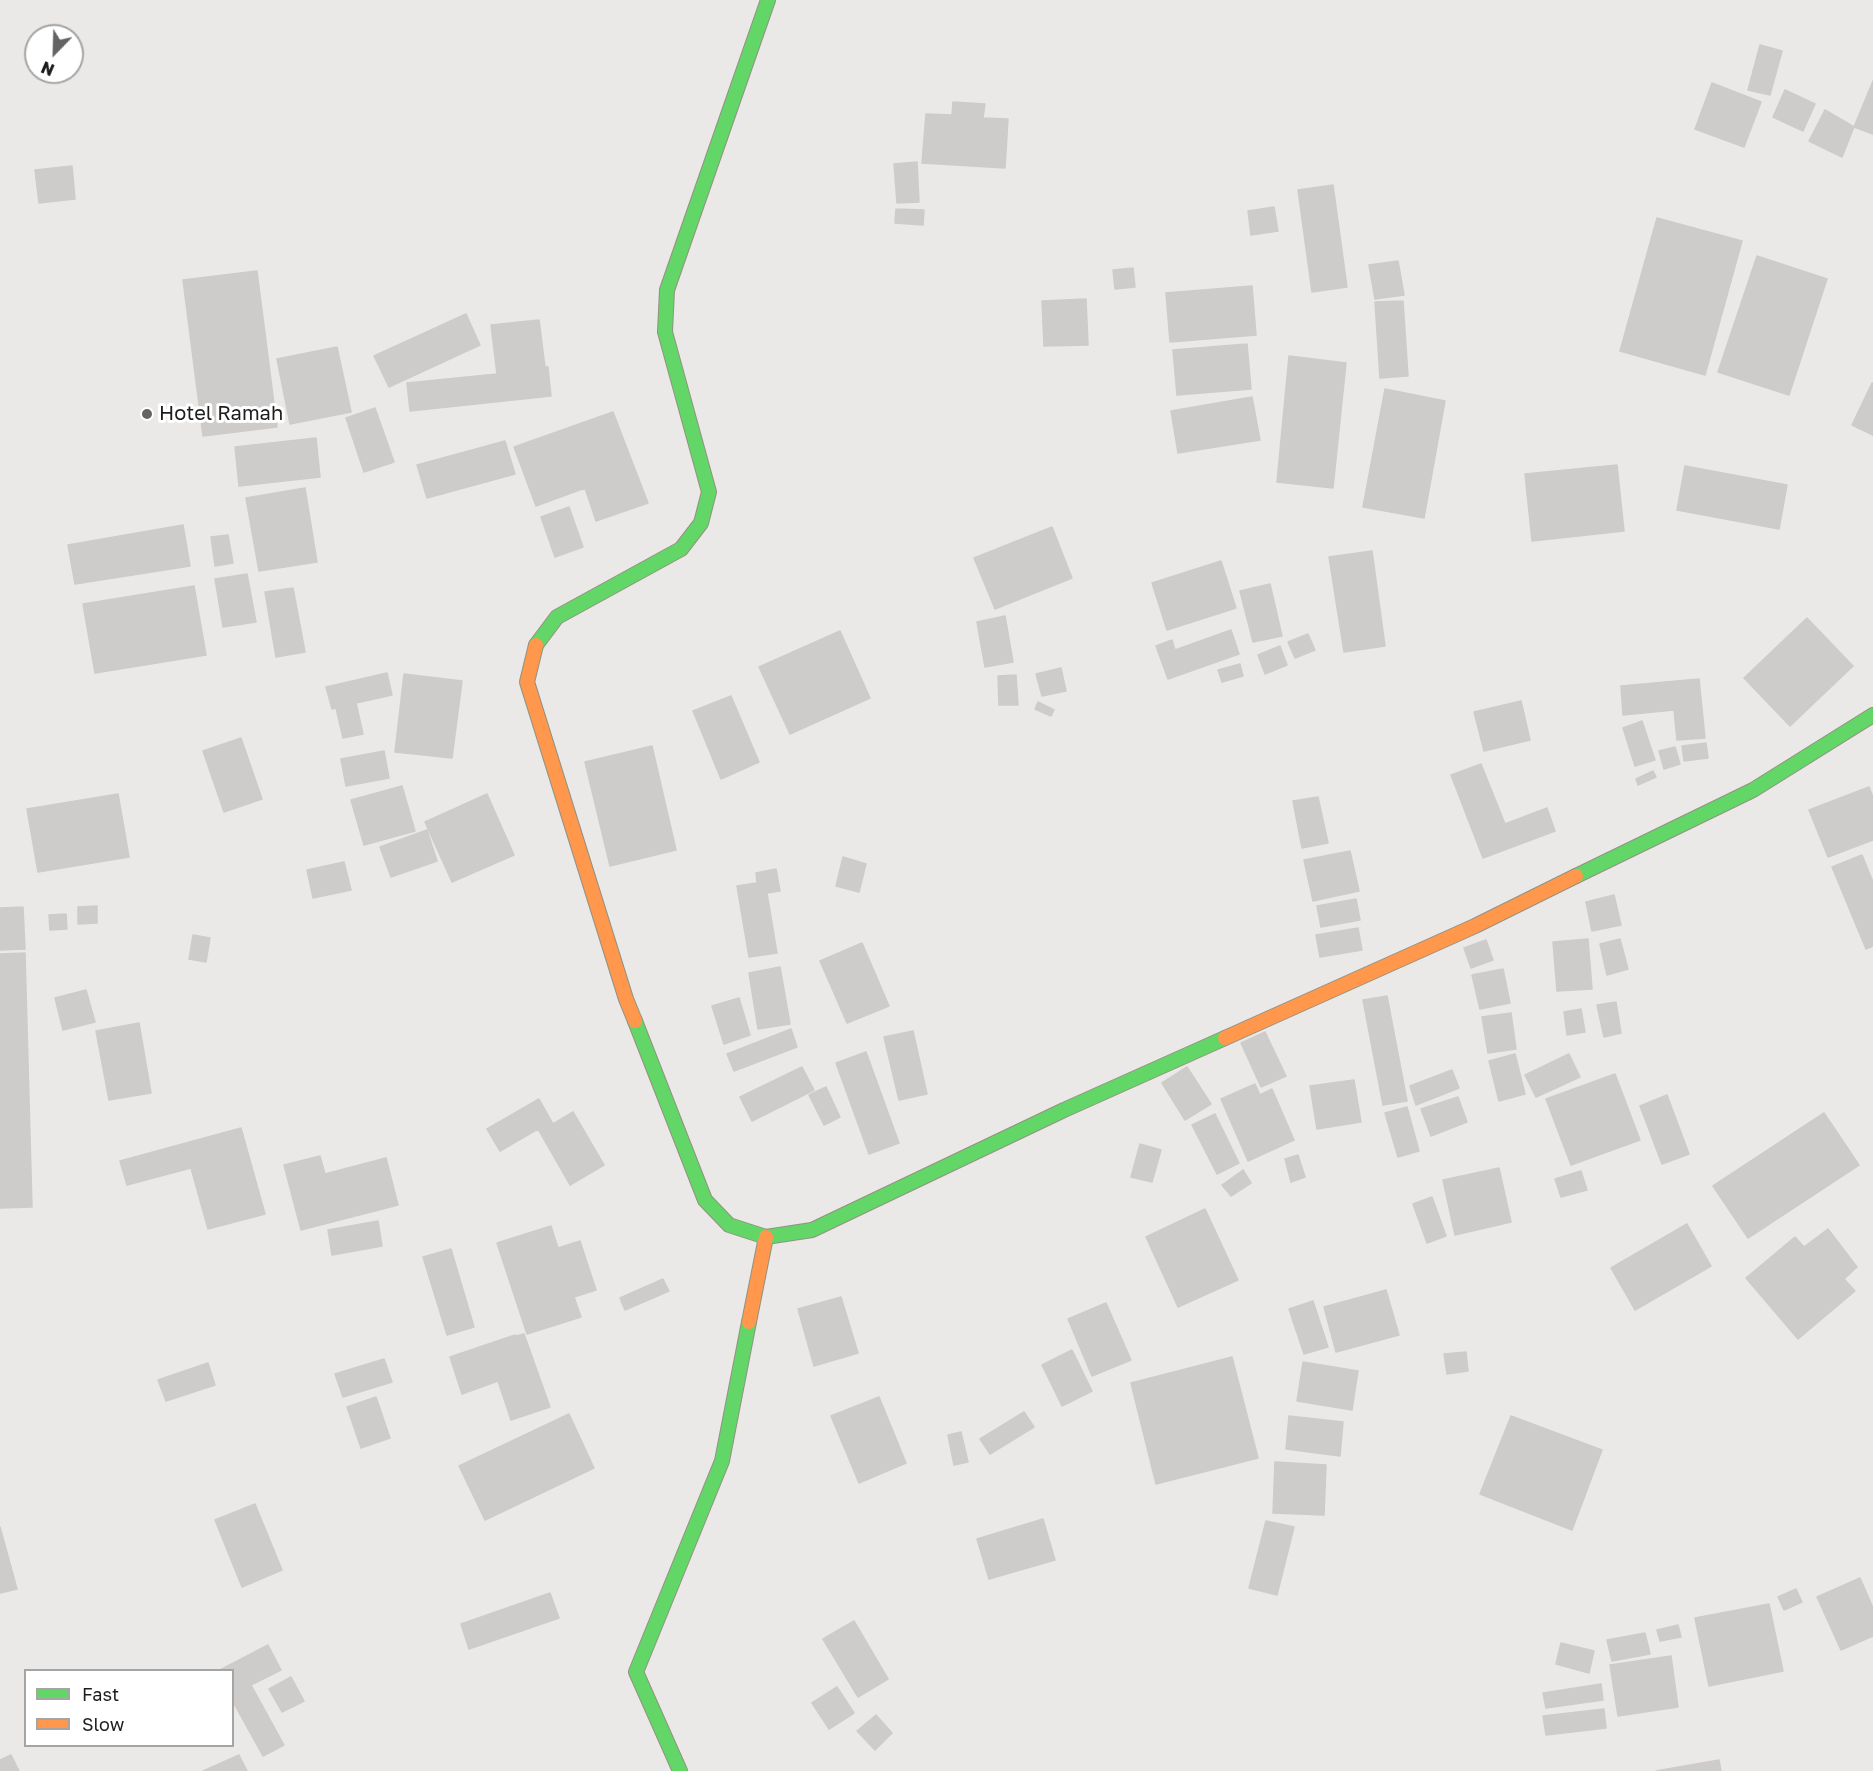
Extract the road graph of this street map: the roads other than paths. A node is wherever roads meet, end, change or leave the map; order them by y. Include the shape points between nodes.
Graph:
1 (768, 0) edge
2 (1873, 715) edge
3 (766, 1238) junction
4 (680, 1771) edge

1 - 3 street via 667,290 665,332 709,492 700,523 681,549 557,617 536,644 527,682 626,999 705,1200 729,1225
2 - 3 street via 1753,790 1475,927 1064,1110 812,1230
3 - 4 street via 722,1461 636,1672

